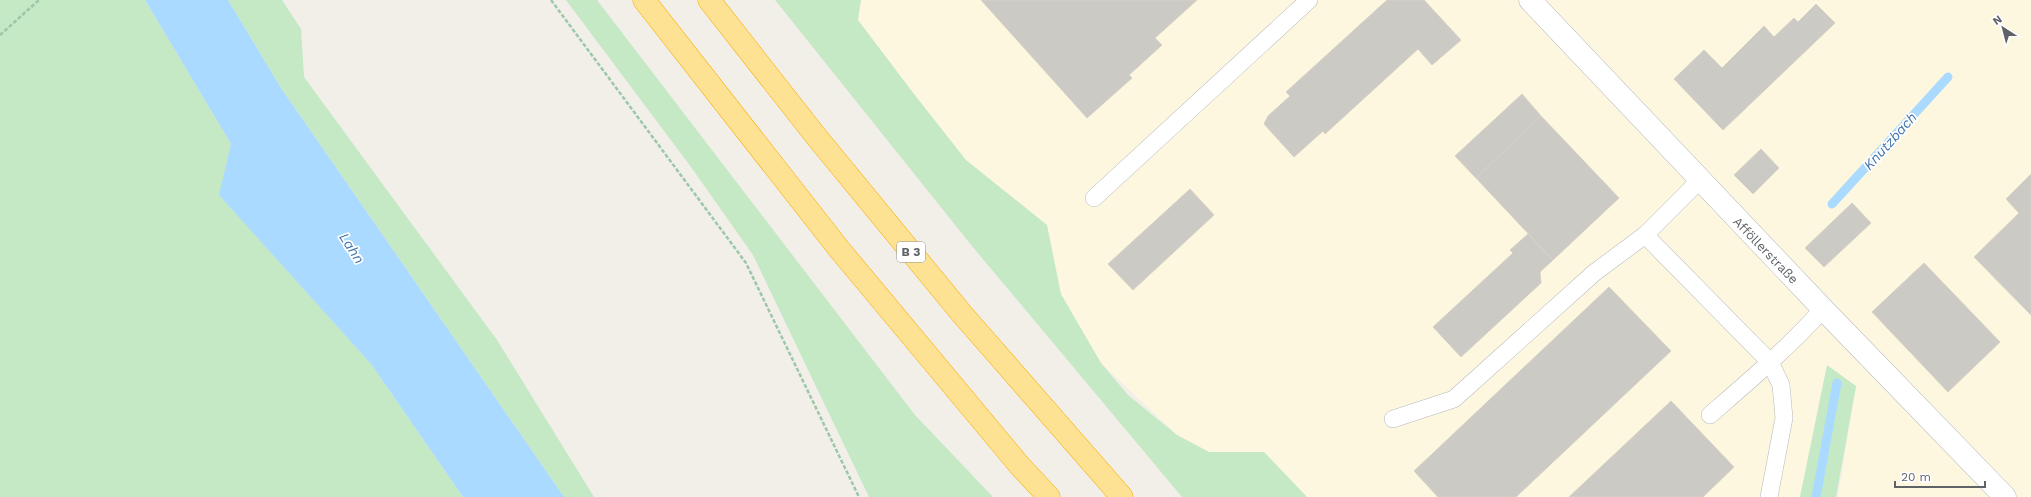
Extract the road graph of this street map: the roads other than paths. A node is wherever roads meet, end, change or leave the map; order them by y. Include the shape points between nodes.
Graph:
1 (644, 0) edge
2 (709, 0) edge
3 (1309, 0) edge
4 (1530, 0) edge
5 (1700, 180) junction
6 (1094, 198) dead end
7 (1645, 235) junction
8 (1823, 309) junction
9 (1770, 362) junction
10 (1710, 415) dead end
11 (1393, 420) dead end
12 (1049, 497) edge
13 (1122, 497) edge
14 (1769, 497) edge
15 (2005, 497) edge

1 - 12 highway via 839,249 1020,466
2 - 13 highway, B 3 via 815,135 962,314
3 - 6 lane
4 - 5 main road, Afföllerstraße
5 - 7 lane
5 - 8 main road, Afföllerstraße
7 - 9 lane
7 - 11 lane via 1594,273 1454,400
8 - 9 lane
8 - 15 main road, Afföllerstraße
9 - 10 lane
9 - 14 lane via 1781,385 1784,418

